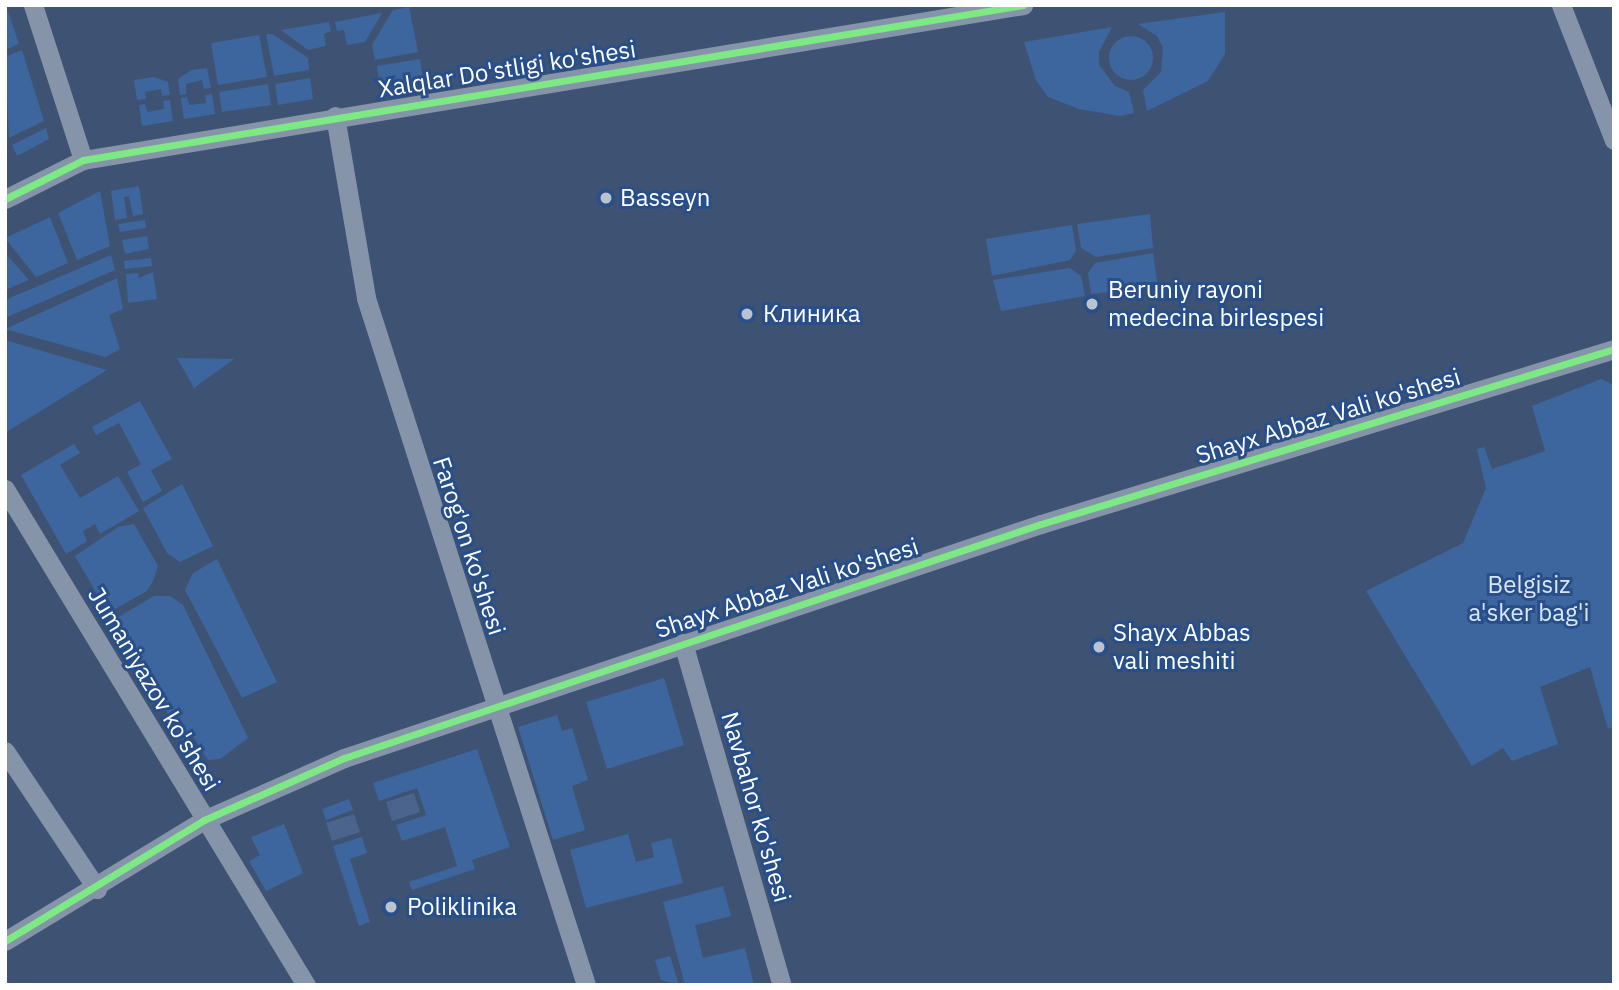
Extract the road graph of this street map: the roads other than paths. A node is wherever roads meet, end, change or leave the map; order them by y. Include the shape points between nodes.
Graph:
1 (33, 5) edge
2 (1023, 5) edge
3 (1561, 5) edge
4 (957, 11) edge
5 (335, 116) junction
6 (1614, 140) edge
7 (83, 160) junction
8 (5, 199) edge
9 (1614, 349) edge
10 (5, 489) edge
11 (684, 643) junction
12 (495, 705) junction
13 (5, 751) edge
14 (204, 820) junction
15 (97, 889) junction
16 (5, 941) edge
17 (306, 985) edge
18 (586, 985) edge
19 (782, 985) edge

1 - 7 street
2 - 4 street, Xalqlar Do'stligi ko'shesi
3 - 6 street
4 - 5 street, Xalqlar Do'stligi ko'shesi
5 - 7 street, Xalqlar Do'stligi ko'shesi
5 - 12 street, Farog'on ko'shesi via 366,298
7 - 8 street, Xalqlar Do'stligi ko'shesi
9 - 11 street, Shayx Abbaz Vali ko'shesi via 1054,520
10 - 14 street, Jumaniyazov ko'shesi
11 - 12 street, Shayx Abbaz Vali ko'shesi
11 - 19 street, Navbahor ko'shesi
12 - 14 street, Shayx Abbaz Vali ko'shesi via 344,758
12 - 18 street, Farog'on ko'shesi
13 - 15 street
14 - 15 street, Shayx Abbaz Vali ko'shesi
14 - 17 street, Jumaniyazov ko'shesi
15 - 16 street, Shayx Abbaz Vali ko'shesi

